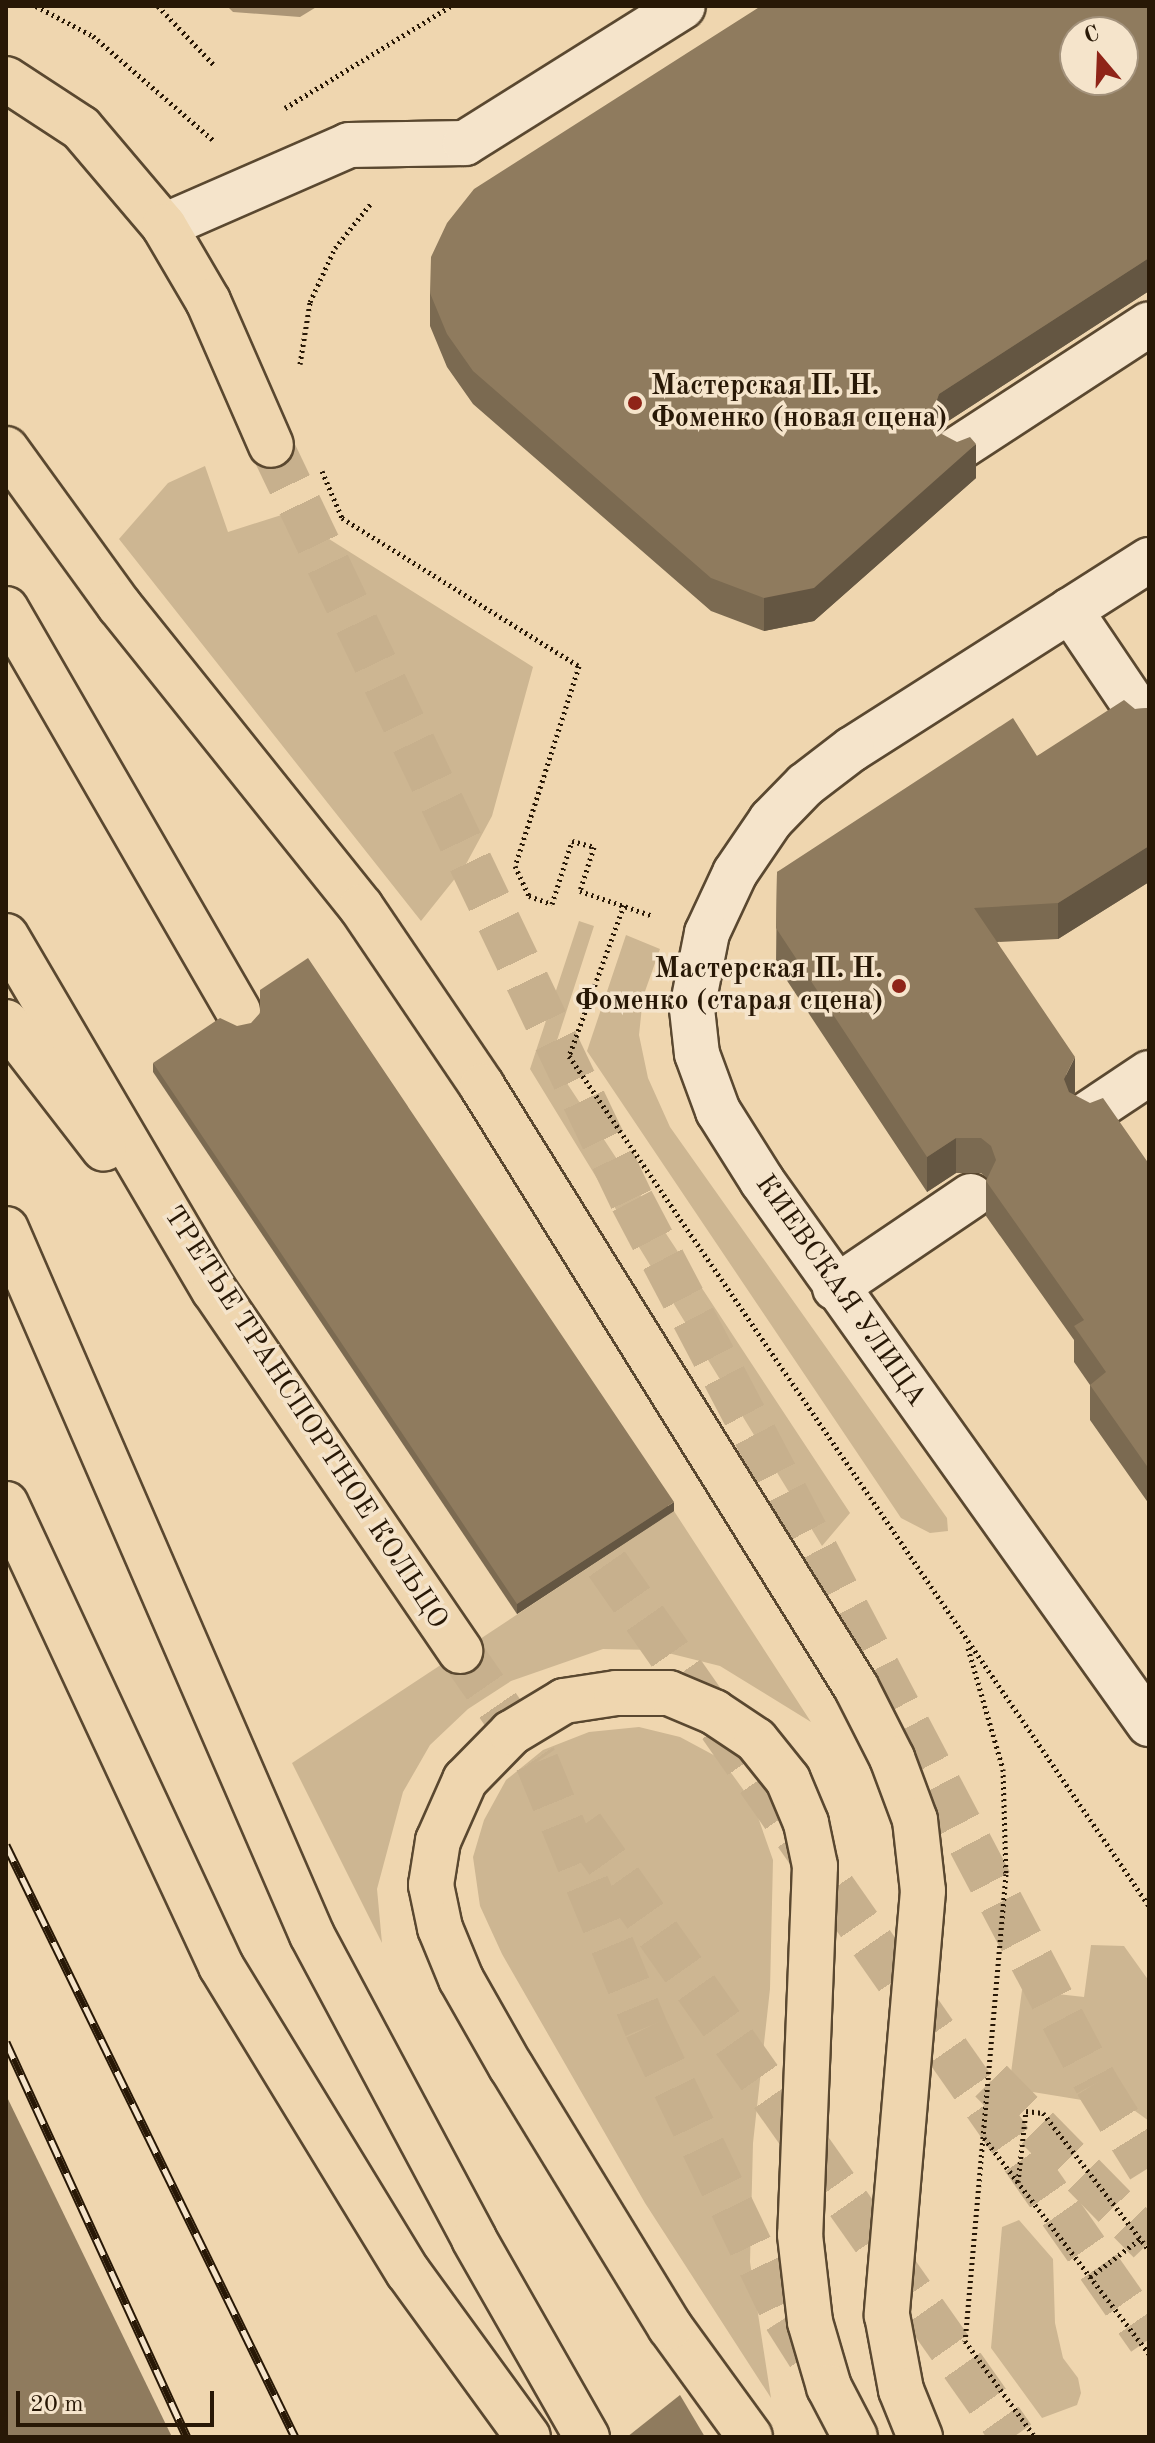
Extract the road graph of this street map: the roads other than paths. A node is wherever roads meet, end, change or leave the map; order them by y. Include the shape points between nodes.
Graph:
1 (683, 6) edge
2 (6, 79) edge
3 (164, 226) junction
4 (1149, 324) edge
5 (271, 445) tunnel mouth
6 (6, 449) edge
7 (956, 450) edge
8 (1149, 560) edge
9 (6, 609) edge
10 (1070, 610) junction
11 (1145, 721) edge
12 (6, 936) edge
13 (238, 1011) dead end
14 (6, 1022) edge
15 (1149, 1073) edge
16 (1089, 1113) edge
17 (971, 1196) edge
18 (6, 1229) edge
19 (835, 1288) junction
20 (214, 1290) junction
21 (6, 1504) edge
22 (460, 1651) tunnel mouth
23 (1149, 1724) edge
24 (528, 2437) edge
25 (587, 2437) edge
26 (750, 2437) edge
27 (855, 2437) edge
28 (920, 2437) edge

1 - 3 street via 465,143 349,145
2 - 3 main road via 81,128
3 - 5 main road via 208,301
4 - 7 street
6 - 28 main road via 361,907 474,1073 856,1687 892,1758 915,1820 923,1891 887,2315 901,2390
8 - 10 street, КИЕВСКАЯ УЛИЦА
9 - 13 main road
10 - 11 street
10 - 19 street, КИЕВСКАЯ УЛИЦА via 852,749 771,820 735,873 707,933 692,1009 697,1054 718,1111
12 - 20 main road, ТРЕТЬЕ ТРАНСПОРТНОЕ КОЛЬЦО
14 - 20 main road
15 - 16 street
17 - 19 street
18 - 25 main road via 312,1935
19 - 23 street, КИЕВСКАЯ УЛИЦА
20 - 22 main road, ТРЕТЬЕ ТРАНСПОРТНОЕ КОЛЬЦО
21 - 24 main road via 221,1966 318,2133 408,2272
26 - 27 main road via 670,2327 543,2119 461,1979 440,1928 431,1885 438,1841 465,1780 511,1733 564,1701 616,1693 669,1693 714,1712 756,1740 788,1780 806,1823 815,1866 800,2235 810,2322 829,2387

